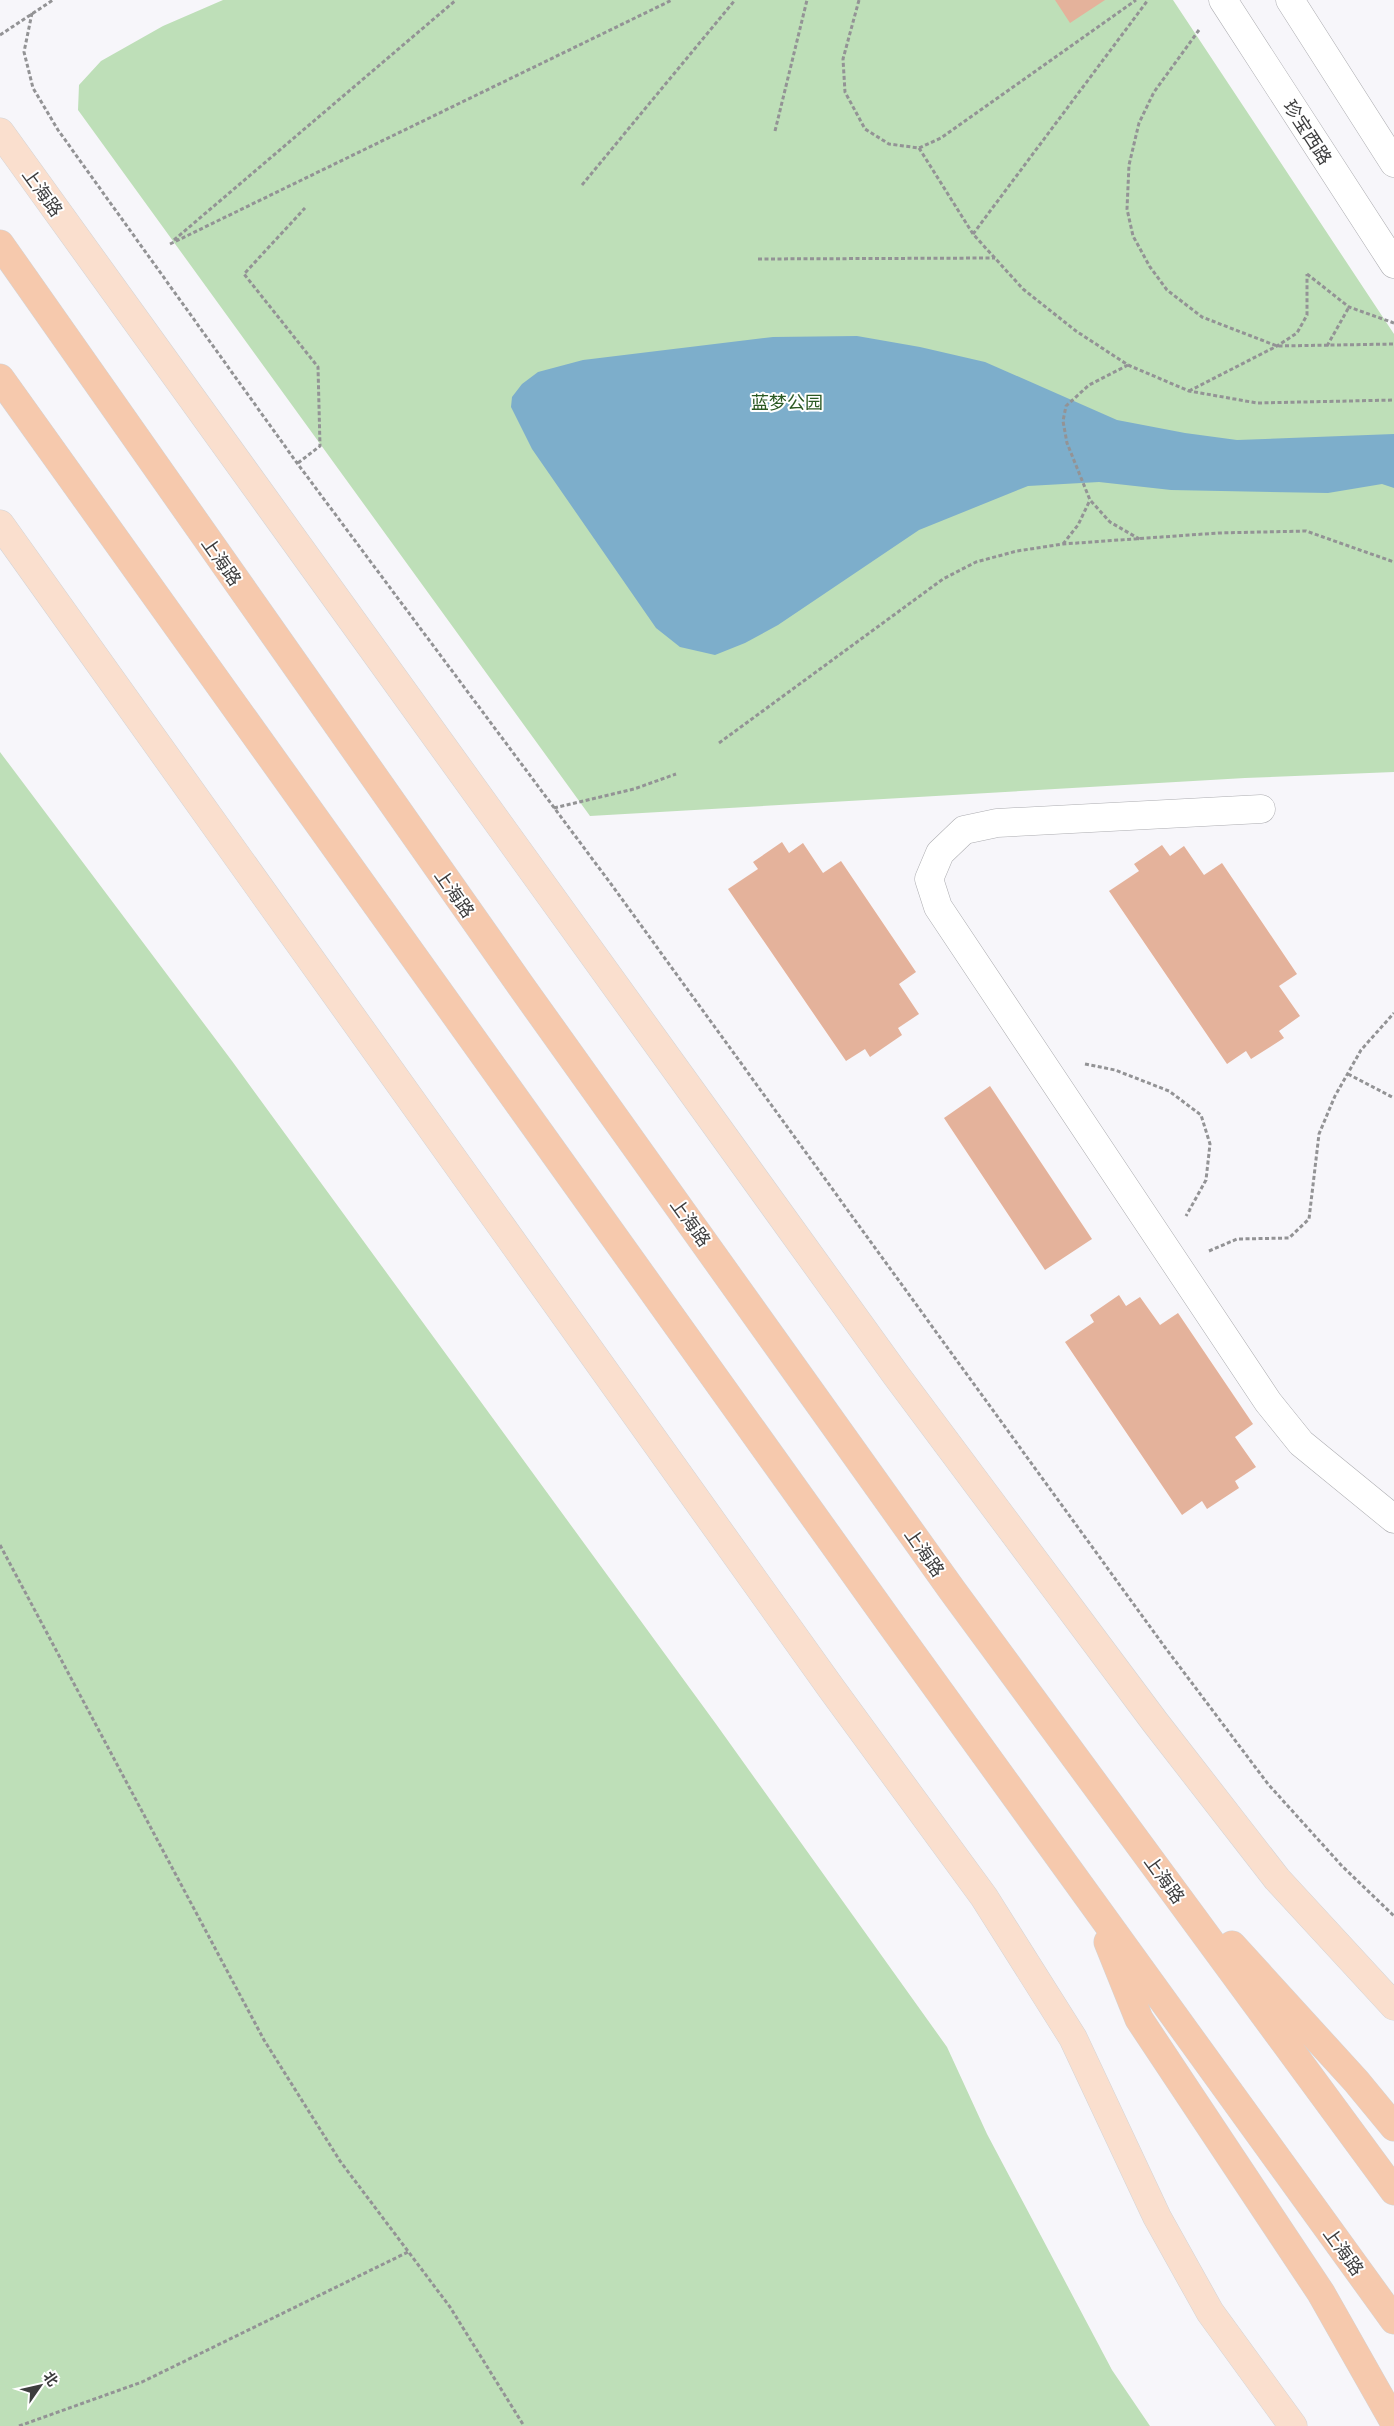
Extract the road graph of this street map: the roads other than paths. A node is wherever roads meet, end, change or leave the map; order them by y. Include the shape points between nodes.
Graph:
1 (1223, 0) edge
2 (1290, 0) edge
3 (0, 132) edge
4 (1394, 164) edge
5 (0, 244) edge
6 (1394, 264) edge
7 (0, 378) edge
8 (0, 524) edge
9 (1261, 809) dead end
10 (1394, 1519) edge
11 (1132, 1834) junction
12 (1091, 1902) junction
13 (1394, 2006) edge
14 (1394, 2127) edge
15 (1394, 2191) edge
16 (1321, 2292) junction
17 (1394, 2320) edge
18 (1394, 2396) edge
19 (1394, 2422) edge
20 (1293, 2426) edge

1 - 6 street, 珍宝西路
2 - 4 street
3 - 13 main road, 上海路 via 896,1375 1155,1722 1271,1871
5 - 11 highway, 上海路 via 510,970 952,1590
7 - 12 highway, 上海路
8 - 20 main road via 831,1688 984,1897 1073,2038 1158,2218 1210,2312
9 - 10 street via 997,823 964,830 940,853 929,879 938,907 1268,1402 1301,1442
11 - 14 highway
11 - 15 highway, 上海路
12 - 16 highway via 1139,2019
12 - 17 highway, 上海路
16 - 18 highway
16 - 19 highway

